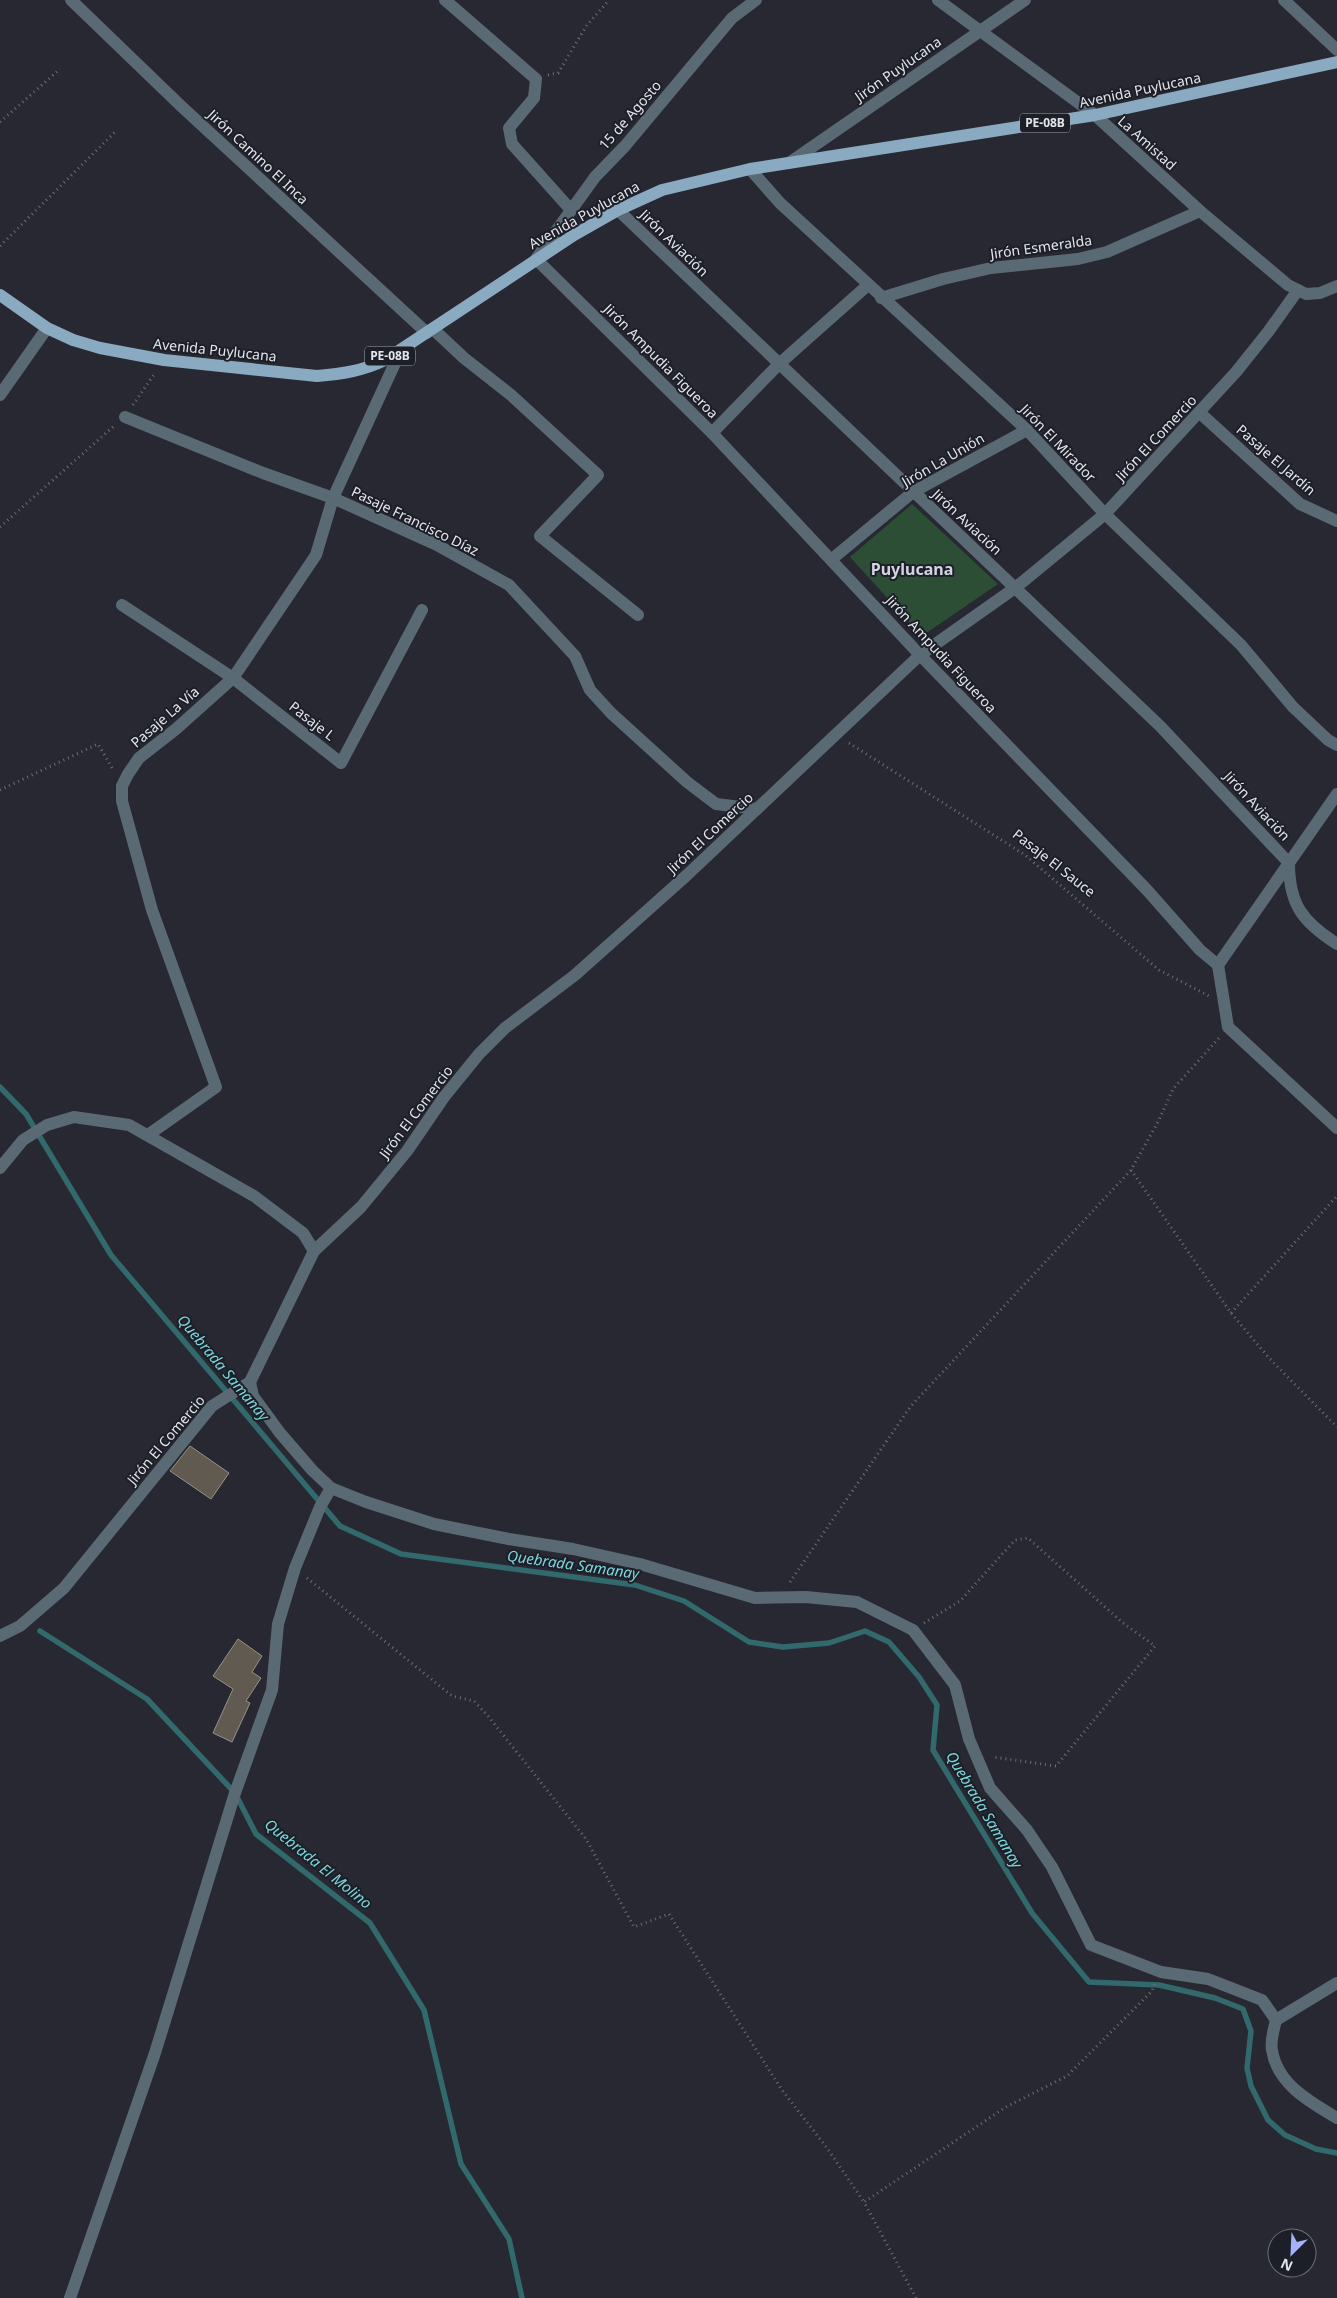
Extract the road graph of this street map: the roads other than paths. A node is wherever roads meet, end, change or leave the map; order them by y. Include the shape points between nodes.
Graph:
1 (71, 0) edge
2 (445, 0) edge
3 (756, 0) edge
4 (938, 0) edge
5 (1025, 0) edge
6 (1284, 0) edge
7 (979, 31) junction
8 (1337, 50) edge
9 (1337, 62) edge
10 (1095, 115) junction
11 (789, 163) junction
12 (750, 169) junction
13 (571, 210) junction
14 (618, 210) junction
15 (1200, 211) junction
16 (536, 259) junction
17 (868, 286) junction
18 (1337, 286) edge
19 (1298, 290) junction
20 (0, 295) edge
21 (881, 298) junction
22 (47, 328) junction
23 (430, 331) junction
24 (401, 350) junction
25 (778, 364) junction
26 (0, 395) edge
27 (1200, 413) junction
28 (125, 417) road end
29 (1027, 430) junction
30 (712, 433) junction
31 (913, 492) junction
32 (333, 498) junction
33 (1105, 514) junction
34 (1337, 521) edge
35 (832, 559) junction
36 (1015, 588) junction
37 (122, 605) dead end
38 (422, 610) dead end
39 (638, 615) dead end
40 (920, 654) junction
41 (233, 678) junction
42 (1337, 745) edge
43 (1337, 794) edge
44 (758, 809) junction
45 (1289, 863) junction
46 (1337, 944) edge
47 (1218, 966) junction
48 (1337, 1128) edge
49 (148, 1135) junction
50 (0, 1168) edge
51 (314, 1251) junction
52 (245, 1385) junction
53 (325, 1498) junction
54 (0, 1636) edge
55 (1337, 1983) edge
56 (1276, 2020) junction
57 (1337, 2118) edge
58 (70, 2298) edge

1 - 23 street, Jirón Camino El Inca via 181,106
2 - 13 street via 536,79 534,98 509,128 512,144
3 - 13 street, 15 de Agosto via 732,18 595,177
4 - 7 street, La Amistad
5 - 7 street, Jirón Puylucana
6 - 8 street
7 - 10 street, La Amistad
7 - 11 street, Jirón Puylucana
9 - 10 main road, Avenida Puylucana / PE-08B
10 - 11 main road, Avenida Puylucana / PE-08B
10 - 15 street, La Amistad
11 - 12 main road, Avenida Puylucana / PE-08B
12 - 14 main road, Avenida Puylucana / PE-08B via 662,190
12 - 17 street, Jirón El Mirador via 780,203
13 - 16 street, 15 de Agosto
14 - 16 main road, Avenida Puylucana / PE-08B
14 - 25 street, Jirón Aviación
15 - 19 street, La Amistad
15 - 21 street, Jirón Esmeralda via 1107,252 1078,259 991,268
16 - 23 main road, Avenida Puylucana / PE-08B
16 - 30 street, Jirón Ampudia Figueroa
17 - 21 street, Jirón El Mirador
17 - 25 street
18 - 19 street via 1320,293 1306,294
19 - 27 street, Jirón El Comercio via 1268,332
20 - 22 main road, Avenida Puylucana / PE-08B
21 - 29 street, Jirón El Mirador
22 - 24 main road, Avenida Puylucana / PE-08B via 100,348 164,360 317,376 368,368
22 - 26 street
23 - 24 main road, Avenida Puylucana / PE-08B
23 - 39 street, Jirón Camino El Inca via 511,395 598,475 540,536
24 - 32 street, Pasaje La Vía
25 - 30 street
25 - 31 street, Jirón Aviación
27 - 33 street, Jirón El Comercio
27 - 34 street, Pasaje El Jardín via 1300,504
28 - 32 street, Pasaje Francisco Díaz
29 - 31 street, Jirón La Unión
29 - 33 street, Jirón El Mirador
30 - 35 street, Jirón Ampudia Figueroa
31 - 35 street, Jirón La Unión
31 - 36 street, Jirón Aviación
32 - 41 street, Pasaje La Vía via 316,555
32 - 44 street, Pasaje Francisco Díaz via 437,545 509,585 575,656 590,690 687,782 716,804
33 - 36 street, Jirón El Comercio
33 - 42 street, Jirón El Mirador via 1241,645 1293,707
35 - 40 street, Jirón Ampudia Figueroa
36 - 40 street, Jirón El Comercio
36 - 45 street, Jirón Aviación via 1160,726
37 - 41 street, Pasaje L
38 - 41 street, Pasaje L via 341,763
40 - 44 street, Jirón El Comercio
40 - 47 street, Jirón Ampudia Figueroa
41 - 49 street, Pasaje La Vía via 139,758 122,786 122,801 152,910 216,1088
43 - 45 street
44 - 51 street, Jirón El Comercio via 575,975 492,1041 444,1097 407,1151 361,1207
45 - 46 street via 1289,884 1296,904 1315,930
45 - 47 street
47 - 48 street via 1228,1027
49 - 50 street via 129,1125 74,1117 47,1126 23,1140
49 - 51 street via 254,1196 303,1233
51 - 52 street, Jirón El Comercio
52 - 53 street via 312,1470
52 - 54 street, Jirón El Comercio via 212,1406 64,1588 20,1626
53 - 56 street via 366,1502 434,1524 640,1564 755,1598 806,1597 857,1602 913,1630 955,1685 969,1739 990,1788 1052,1867 1091,1945 1161,1972 1208,1979 1262,2000
53 - 58 street via 295,1568 278,1624 272,1690 235,1794 155,2053
55 - 56 street
56 - 57 street via 1271,2049 1280,2074 1305,2098

